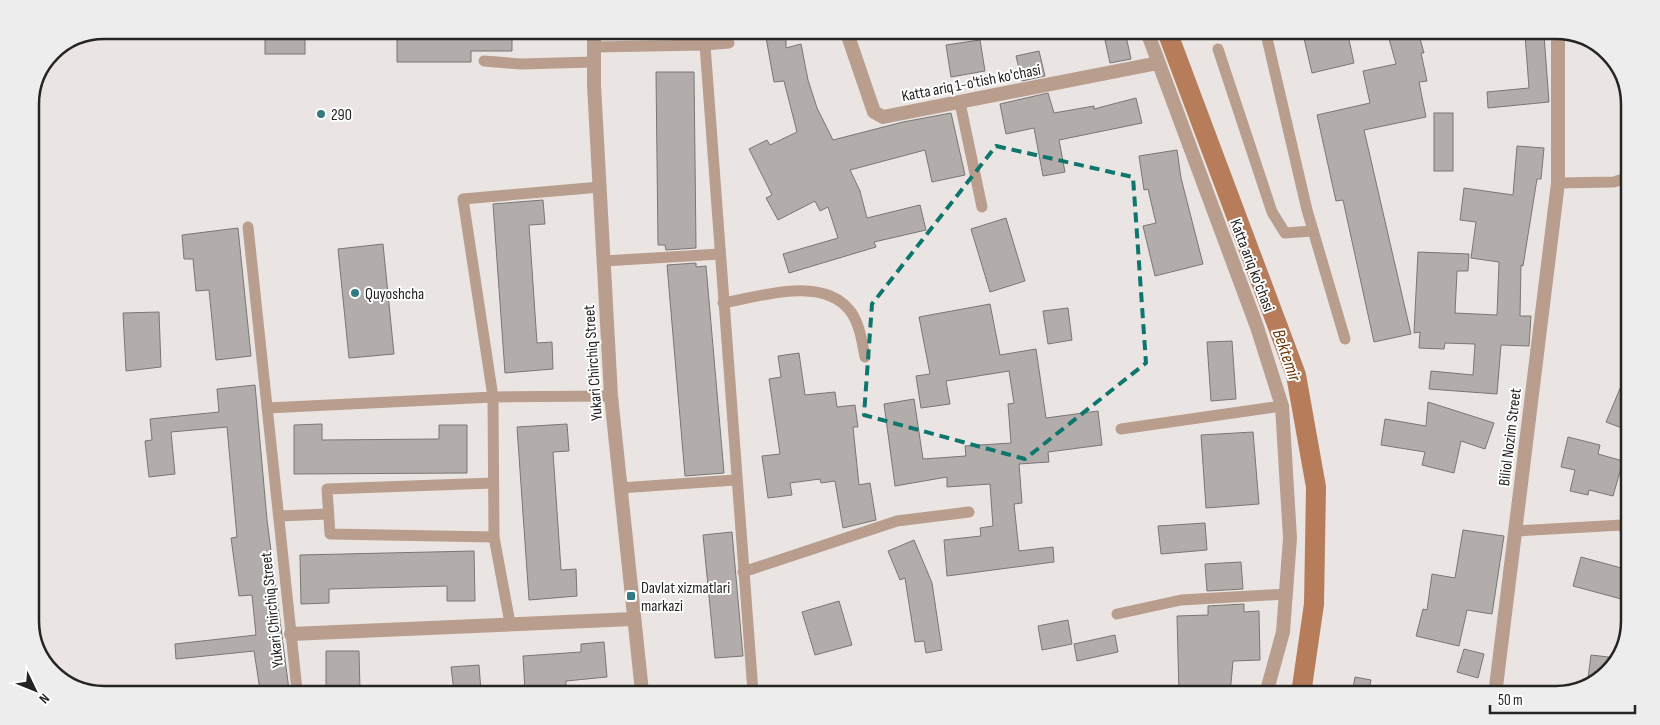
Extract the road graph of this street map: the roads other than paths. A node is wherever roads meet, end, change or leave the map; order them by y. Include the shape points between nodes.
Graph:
1 (594, 39) edge
2 (849, 39) edge
3 (1150, 39) edge
4 (1267, 39) edge
5 (1558, 39) edge
6 (705, 44) junction
7 (729, 44) dead end
8 (594, 47) junction
9 (1218, 49) dead end
10 (484, 61) dead end
11 (594, 62) junction
12 (1158, 63) junction
13 (960, 103) junction
14 (1621, 180) edge
15 (1558, 183) junction
16 (600, 187) junction
17 (982, 207) dead end
18 (248, 227) dead end
19 (1314, 231) junction
20 (720, 254) junction
21 (604, 261) junction
22 (723, 302) junction
23 (1345, 339) dead end
24 (864, 357) dead end
25 (611, 396) junction
26 (493, 397) junction
27 (1282, 406) junction
28 (268, 408) junction
29 (1121, 429) dead end
30 (736, 480) junction
31 (492, 483) junction
32 (620, 488) junction
33 (969, 512) dead end
34 (328, 514) junction
35 (279, 516) junction
36 (1621, 525) edge
37 (1515, 531) junction
38 (494, 537) junction
39 (743, 572) junction
40 (1286, 594) junction
41 (1117, 614) dead end
42 (633, 620) junction
43 (510, 623) junction
44 (292, 634) junction
45 (297, 686) edge
46 (641, 686) edge
47 (752, 686) edge
48 (1268, 686) edge
49 (1496, 686) edge

1 - 8 street, Yukari Chirchiq Street
2 - 13 street, Katta ariq 1-o'tish ko'chasi via 877,115 888,116
3 - 12 street, Katta ariq ko'chasi
4 - 19 lane
5 - 15 street, Biliol Nozim Street
6 - 7 lane
6 - 8 lane
6 - 20 lane
8 - 11 street, Yukari Chirchiq Street
9 - 19 lane via 1272,212 1285,233
10 - 11 lane via 521,64
11 - 16 street, Yukari Chirchiq Street
12 - 13 street, Katta ariq 1-o'tish ko'chasi
12 - 27 street, Katta ariq ko'chasi via 1257,327
13 - 17 lane
14 - 15 lane
15 - 37 street, Biliol Nozim Street
16 - 21 street, Yukari Chirchiq Street
16 - 26 lane via 463,199
18 - 28 lane, Yukari Chirchiq Street
19 - 23 lane
20 - 21 lane
20 - 22 lane
21 - 25 street, Yukari Chirchiq Street
22 - 24 lane via 799,289 837,298 852,313 859,329
22 - 30 lane
25 - 26 lane
25 - 32 street, Yukari Chirchiq Street
26 - 28 lane
26 - 31 lane
27 - 29 lane
27 - 40 street, Katta ariq ko'chasi via 1290,538
28 - 35 lane, Yukari Chirchiq Street
30 - 32 lane
30 - 39 lane
31 - 34 lane via 327,489
31 - 38 lane
32 - 42 street, Yukari Chirchiq Street
33 - 39 lane via 897,521
34 - 35 lane
34 - 38 lane via 330,534
35 - 44 lane, Yukari Chirchiq Street
36 - 37 lane
37 - 49 street, Biliol Nozim Street
38 - 43 lane
39 - 47 lane
40 - 41 lane via 1181,600
40 - 48 street, Katta ariq ko'chasi via 1283,632
42 - 43 street
42 - 46 street, Yukari Chirchiq Street
43 - 44 street
44 - 45 lane, Yukari Chirchiq Street

